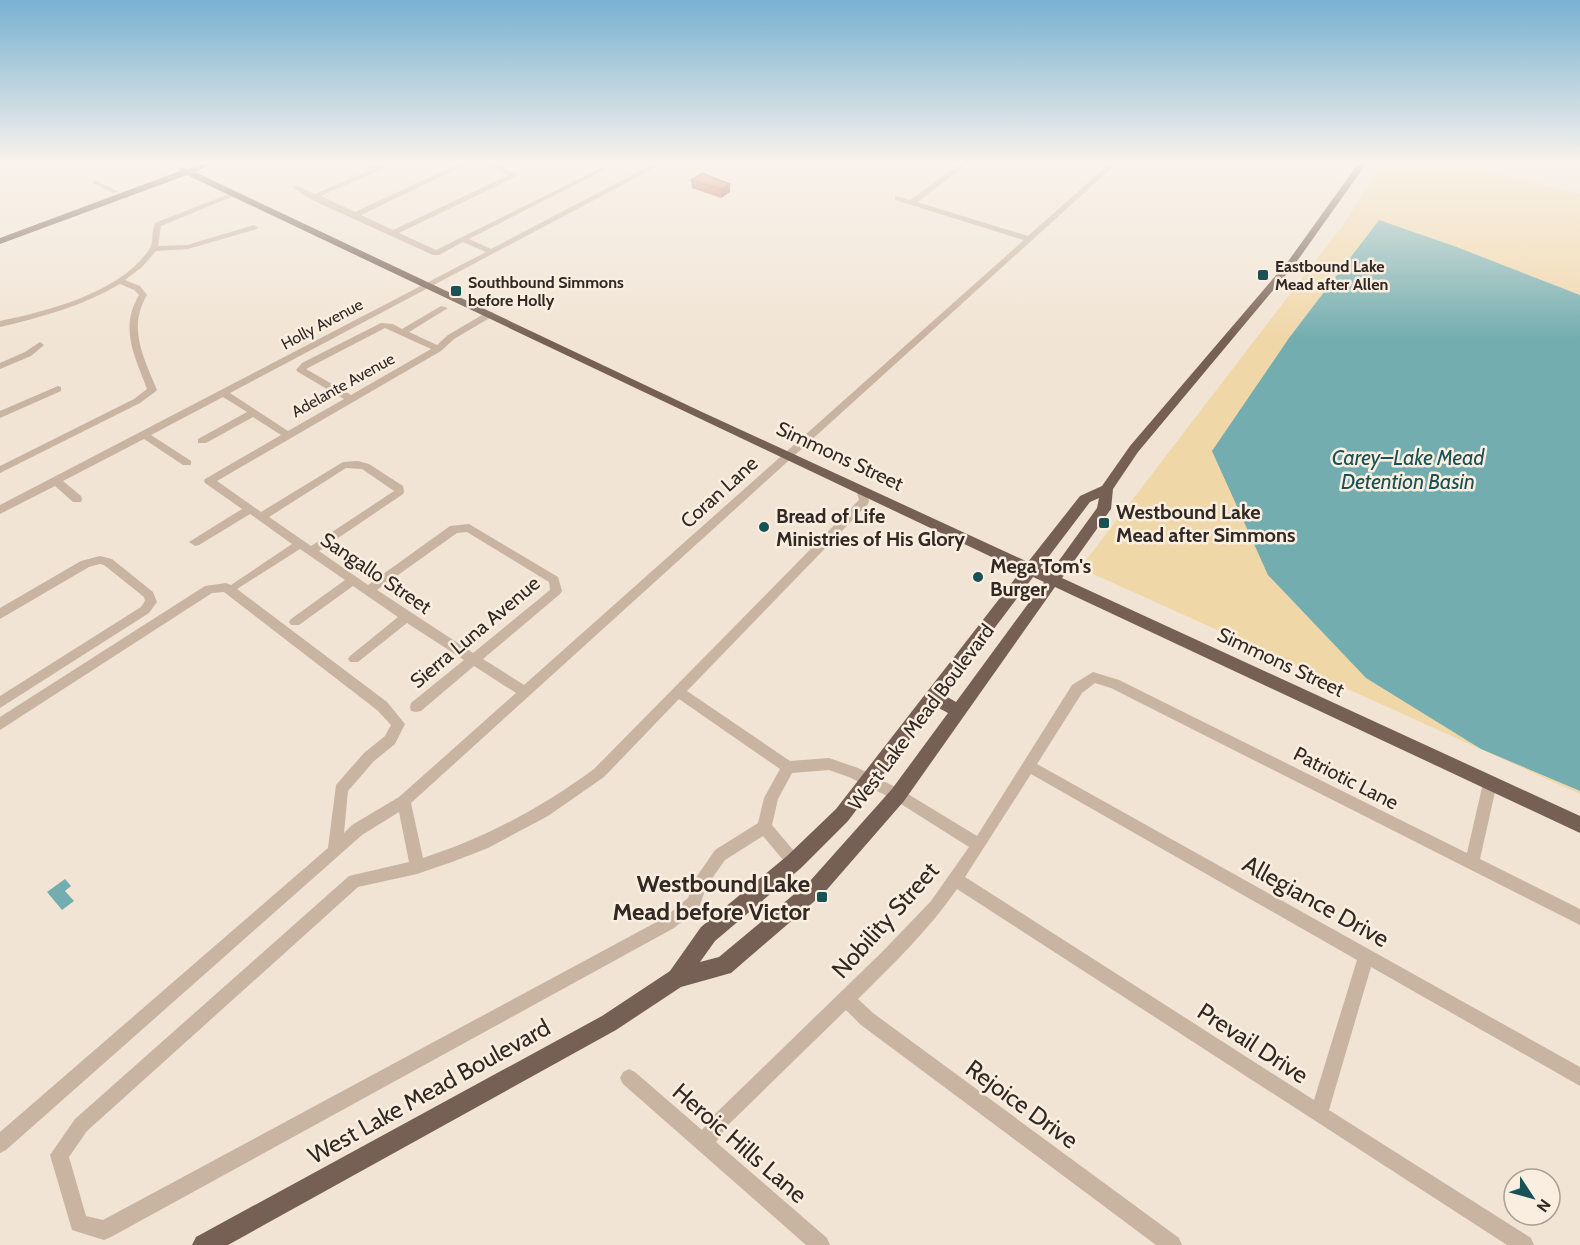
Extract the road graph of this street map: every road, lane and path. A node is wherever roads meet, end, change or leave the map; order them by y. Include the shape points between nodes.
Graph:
1 (33, 222) edge
2 (49, 222) edge
3 (165, 222) edge
4 (294, 222) edge
5 (367, 222) edge
6 (416, 222) edge
7 (496, 222) edge
8 (546, 222) edge
9 (978, 222) edge
10 (1049, 222) edge
11 (1320, 222) edge
12 (254, 226) dead end
13 (393, 233) junction
14 (0, 234) edge
15 (462, 239) junction
16 (1030, 239) junction
17 (0, 241) edge
18 (154, 249) junction
19 (490, 251) junction
20 (120, 281) junction
21 (427, 284) junction
22 (444, 308) dead end
23 (490, 314) junction
24 (0, 324) edge
25 (402, 332) junction
26 (40, 345) dead end
27 (438, 349) junction
28 (0, 366) edge
29 (58, 389) dead end
30 (224, 393) junction
31 (350, 399) junction
32 (255, 412) junction
33 (0, 415) edge
34 (145, 435) junction
35 (286, 435) junction
36 (201, 441) dead end
37 (789, 456) junction
38 (187, 463) dead end
39 (0, 470) edge
40 (56, 481) junction
41 (209, 481) joint
42 (1107, 489) junction
43 (862, 496) junction
44 (77, 499) dead end
45 (250, 509) junction
46 (0, 510) edge
47 (261, 517) junction
48 (195, 542) dead end
49 (300, 544) junction
50 (310, 552) junction
51 (1032, 568) junction
52 (1053, 578) junction
53 (353, 580) junction
54 (237, 585) dead end
55 (368, 591) junction
56 (0, 614) edge
57 (407, 617) junction
58 (295, 621) dead end
59 (354, 659) dead end
60 (471, 660) junction
61 (1093, 677) joint
62 (525, 692) junction
63 (678, 692) junction
64 (933, 697) junction
65 (0, 703) edge
66 (416, 707) dead end
67 (959, 711) junction
68 (0, 724) edge
69 (1029, 766) junction
70 (788, 767) junction
71 (869, 781) junction
72 (1490, 783) junction
73 (898, 795) junction
74 (404, 801) junction
75 (1580, 825) edge
76 (765, 827) junction
77 (979, 845) junction
78 (335, 851) junction
79 (794, 862) junction
80 (1472, 863) junction
81 (417, 867) junction
82 (956, 880) junction
83 (1580, 917) edge
84 (1366, 956) junction
85 (677, 978) junction
86 (846, 999) junction
87 (1580, 1077) edge
88 (629, 1078) dead end
89 (1319, 1114) junction
90 (704, 1143) junction
91 (0, 1144) edge
92 (204, 1245) edge
93 (820, 1245) edge
94 (1173, 1245) edge
95 (1524, 1245) edge

1 - 14 main road
2 - 17 main road
3 - 18 street via 158,225
4 - 21 main road, Simmons Street
5 - 13 street
6 - 13 street
7 - 15 street
8 - 19 street, Holly Avenue
9 - 16 street
10 - 16 street, Coran Lane
11 - 42 main road, West Lake Mead Boulevard
12 - 18 street via 188,247
13 - 15 street via 436,253
15 - 19 street
16 - 37 street, Coran Lane
18 - 20 street
19 - 21 street, Holly Avenue
20 - 24 street via 56,310
20 - 39 street via 143,295 133,314 136,354 152,390
21 - 23 main road, Simmons Street
21 - 30 street, Holly Avenue
22 - 25 street
23 - 27 street, Adelante Avenue
23 - 37 main road, Simmons Street
25 - 27 street
25 - 31 street via 384,326 301,370
26 - 28 street
27 - 31 street, Adelante Avenue
29 - 33 street
30 - 32 street
30 - 34 street, Holly Avenue
31 - 35 street, Adelante Avenue
32 - 35 street
32 - 36 street
34 - 38 street
34 - 40 street, Holly Avenue
35 - 41 street, Adelante Avenue
37 - 43 main road, Simmons Street
37 - 62 street, Coran Lane
40 - 44 street
40 - 46 street, Holly Avenue
41 - 45 street, Sangallo Street
42 - 51 main road, West Lake Mead Boulevard via 1084,499
42 - 52 main road, West Lake Mead Boulevard via 1104,508
43 - 51 main road, Simmons Street
43 - 63 street
45 - 47 street, Sangallo Street
45 - 48 street
47 - 49 street, Sangallo Street
47 - 50 street via 344,465 356,463 399,488 399,492
49 - 50 street, Sangallo Street
49 - 54 street
50 - 53 street, Sangallo Street
51 - 52 main road, Simmons Street
51 - 64 main road, West Lake Mead Boulevard
52 - 67 main road, West Lake Mead Boulevard
52 - 72 main road, Simmons Street
53 - 55 street, Sangallo Street
53 - 58 street
55 - 57 street, Sangallo Street
55 - 60 street, Sierra Luna Avenue via 460,527 470,528 554,580 556,591
56 - 65 street via 85,564 100,560 108,562 149,595 151,602 145,610
57 - 59 street
57 - 60 street, Sangallo Street
60 - 62 street, Sangallo Street
60 - 66 street, Sierra Luna Avenue
61 - 69 street, Nobility Street via 1077,689
61 - 80 street, Patriotic Lane via 1115,684
62 - 74 street, Coran Lane
63 - 70 street
63 - 81 street via 599,773 568,798 474,849
64 - 67 main road
64 - 71 main road, West Lake Mead Boulevard
67 - 73 main road, West Lake Mead Boulevard
68 - 78 street via 209,589 226,587 382,706 398,724 390,740 341,789
69 - 77 street, Nobility Street
69 - 84 street, Allegiance Drive
70 - 71 street via 829,764
70 - 76 street via 771,798
71 - 73 street
71 - 79 main road, West Lake Mead Boulevard
72 - 75 main road, Simmons Street
72 - 80 street
73 - 77 street
73 - 85 main road, West Lake Mead Boulevard via 817,887 724,966
74 - 78 street, Coran Lane via 357,830
74 - 81 street
76 - 79 street
76 - 81 street via 720,855 700,884 694,903 669,923 104,1230 79,1223 59,1155 81,1125 354,881
77 - 82 street, Nobility Street
78 - 91 street, Coran Lane
79 - 85 main road, West Lake Mead Boulevard via 708,934
80 - 83 street, Patriotic Lane
82 - 86 street, Nobility Street via 914,932
82 - 89 street, Prevail Drive
84 - 87 street, Allegiance Drive
84 - 89 street
85 - 92 main road, West Lake Mead Boulevard via 589,1035
86 - 90 street, Nobility Street via 722,1119
86 - 94 street, Rejoice Drive via 867,1019
88 - 90 street, Heroic Hills Lane
89 - 95 street, Prevail Drive
90 - 93 street, Heroic Hills Lane

